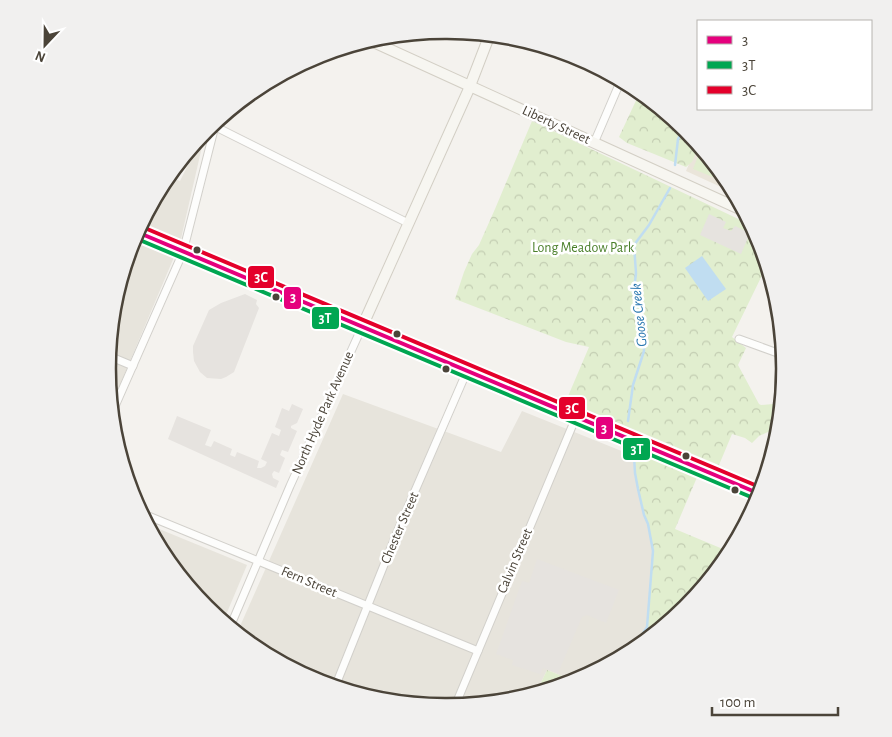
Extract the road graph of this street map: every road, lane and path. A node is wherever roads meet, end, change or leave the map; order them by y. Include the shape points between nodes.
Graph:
1 (487, 42) edge
2 (381, 45) edge
3 (470, 86) junction
4 (618, 87) edge
5 (221, 128) edge
6 (211, 137) edge
7 (594, 143) junction
8 (733, 206) edge
9 (408, 224) junction
10 (144, 235) edge
11 (183, 252) junction
12 (362, 326) junction
13 (739, 339) dead end
14 (775, 353) edge
15 (116, 359) edge
16 (133, 366) junction
17 (467, 371) junction
18 (118, 400) edge
19 (576, 417) junction
20 (752, 491) edge
21 (152, 517) edge
22 (258, 561) junction
23 (368, 606) junction
24 (233, 620) edge
25 (478, 651) junction
26 (338, 680) edge
27 (459, 698) edge

1 - 3 street, North Hyde Park Avenue
2 - 3 street, Liberty Street
3 - 7 street, Liberty Street
3 - 9 street, North Hyde Park Avenue
4 - 7 street
5 - 9 street
6 - 11 street
7 - 8 street, Liberty Street
9 - 12 street, North Hyde Park Avenue
10 - 11 main road
11 - 12 main road
11 - 16 street
12 - 17 main road
12 - 22 street, North Hyde Park Avenue
13 - 14 street
15 - 16 street
16 - 18 street
17 - 19 main road
17 - 23 street, Chester Street
19 - 20 main road
19 - 25 street, Calvin Street
21 - 22 street, Fern Street
22 - 23 street, Fern Street
22 - 24 street, North Hyde Park Avenue
23 - 25 street, Fern Street
23 - 26 street, Chester Street
25 - 27 street, Calvin Street

